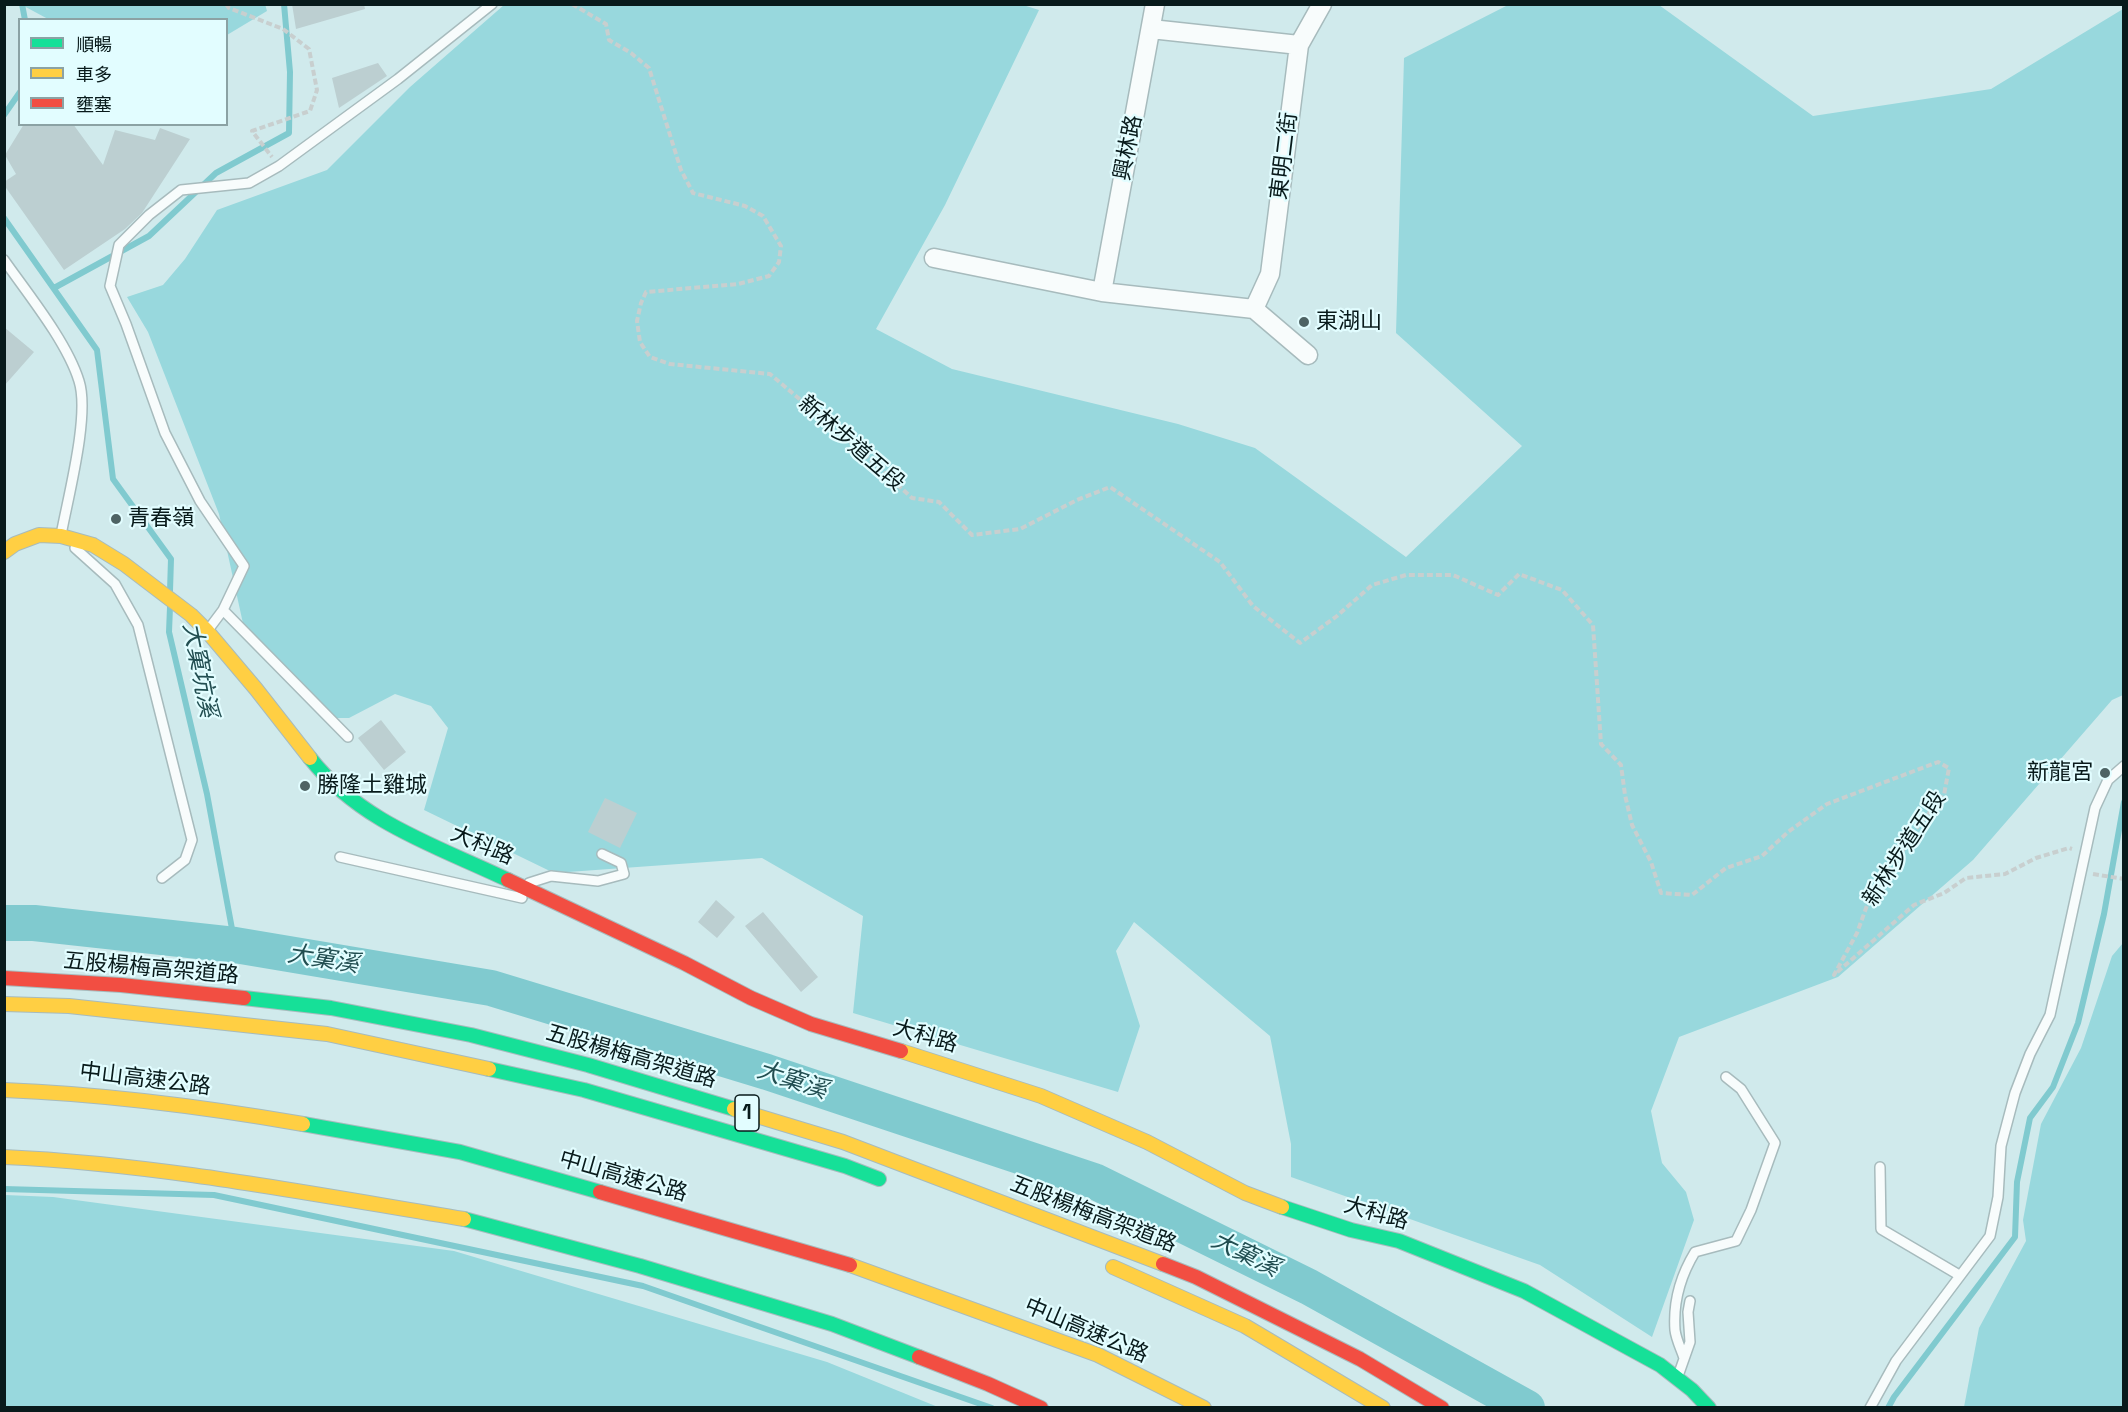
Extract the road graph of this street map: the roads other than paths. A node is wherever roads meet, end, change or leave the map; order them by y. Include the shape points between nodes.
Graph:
1 (492, 4) edge
2 (1155, 4) edge
3 (1322, 4) edge
4 (1151, 29) junction
5 (1299, 45) junction
6 (934, 258) dead end
7 (4, 260) edge
8 (1102, 292) junction
9 (1254, 309) junction
10 (1308, 355) dead end
11 (61, 536) junction
12 (4, 552) edge
13 (223, 610) junction
14 (207, 631) junction
15 (348, 737) dead end
16 (2124, 766) edge
17 (602, 854) dead end
18 (340, 857) dead end
19 (162, 878) dead end
20 (521, 886) junction
21 (568, 908) junction
22 (4, 978) edge
23 (4, 1004) edge
24 (1726, 1077) dead end
25 (4, 1090) edge
26 (4, 1158) edge
27 (1880, 1167) dead end
28 (890, 1183) dead end
29 (1098, 1261) dead end
30 (1959, 1275) junction
31 (1690, 1301) dead end
32 (1684, 1358) junction
33 (1677, 1378) junction
34 (1041, 1407) edge
35 (1204, 1407) edge
36 (1383, 1407) edge
37 (1442, 1407) edge
38 (1709, 1407) edge
39 (1870, 1407) edge

1 - 13 lane via 399,79 279,166 249,183 181,190 119,245 110,286 165,433 200,501 244,566
2 - 4 street, 興林路
3 - 5 street, 東明二街
4 - 5 street
4 - 8 street, 興林路
5 - 9 street, 東明二街 via 1270,274
6 - 8 street
7 - 11 lane via 67,352 80,382 83,415
8 - 9 street
9 - 10 street
11 - 12 main road via 39,535
11 - 14 main road, 大科路 via 93,545 124,564
11 - 19 lane via 115,584 138,625 192,840 185,860
13 - 14 lane
13 - 15 lane
14 - 20 main road, 大科路 via 321,772 351,798 421,842
16 - 30 lane via 2108,780 2095,808 2050,1015 2015,1093 2001,1146 1998,1197 1990,1236
17 - 20 lane via 621,863 624,874 598,881 551,876
18 - 21 lane
20 - 21 main road, 大科路
21 - 33 main road, 大科路 via 811,1024 1041,1095 1147,1142 1245,1193 1351,1230 1399,1241 1491,1278 1590,1327
22 - 37 main road, 五股楊梅高架道路 / 1 via 121,985 331,1008 471,1035 599,1068 843,1142 1196,1277 1360,1359
23 - 28 main road, 五股楊梅高架道路 / 1 via 69,1005 327,1034 584,1090 845,1166
24 - 32 lane via 1741,1089 1775,1143 1736,1240 1695,1252 1685,1269 1676,1300 1675,1332
25 - 35 main road, 中山高速公路 via 61,1092 241,1113 460,1152 844,1263 1098,1355
26 - 34 main road via 75,1160 217,1178 475,1221 832,1324
27 - 30 lane via 1881,1229
29 - 36 main road, 五股楊梅高架道路 via 1245,1326
30 - 39 lane via 1896,1361
31 - 32 lane via 1690,1342
32 - 33 lane
33 - 38 main road, 大科路

